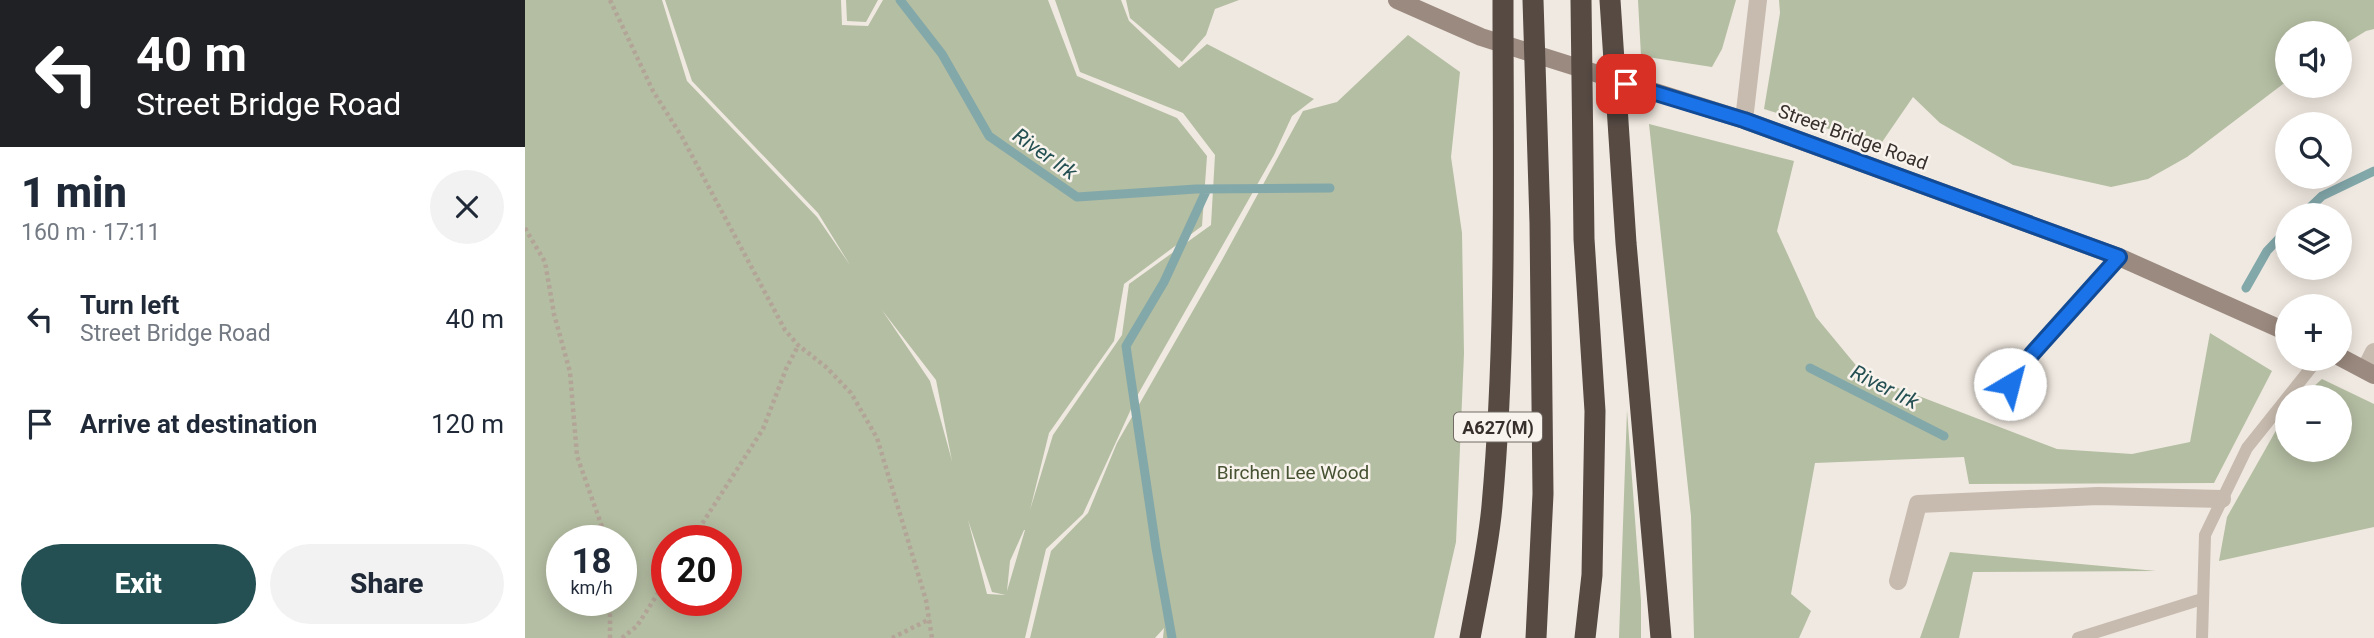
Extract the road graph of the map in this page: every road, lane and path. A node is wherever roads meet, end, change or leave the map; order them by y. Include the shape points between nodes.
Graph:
1 (610, 0) edge
2 (1397, 0) edge
3 (1503, 0) edge
4 (1533, 0) edge
5 (1581, 0) edge
6 (1610, 0) edge
7 (1758, 0) edge
8 (1744, 120) junction
9 (525, 228) edge
10 (2119, 257) junction
11 (2275, 327) edge
12 (798, 345) junction
13 (2374, 352) edge
14 (2352, 363) edge
15 (2308, 371) edge
16 (2369, 372) edge
17 (2010, 384) dead end
18 (2222, 499) junction
19 (601, 525) edge
20 (701, 525) edge
21 (1898, 581) dead end
22 (2202, 599) junction
23 (651, 604) edge
24 (610, 616) edge
25 (930, 619) junction
26 (610, 638) edge
27 (622, 638) edge
28 (892, 638) edge
29 (932, 638) edge
30 (1470, 638) edge
31 (1536, 638) edge
32 (1585, 638) edge
33 (1661, 638) edge
34 (2078, 638) edge
35 (2202, 638) edge

1 - 12 path via 653,90 785,330
2 - 8 main road, Street Bridge Road via 1481,37
3 - 30 highway, A627(M) via 1498,431 1492,510
4 - 31 highway, A627(M) via 1543,494
5 - 32 highway via 1584,239 1595,411 1592,575
6 - 33 highway
7 - 8 street
8 - 10 main road, Street Bridge Road
9 - 19 path via 545,262 570,372 577,456
10 - 11 main road, Street Bridge Road
10 - 17 lane
12 - 20 path via 763,429
12 - 25 path via 851,393 877,438
13 - 16 street
14 - 16 main road
15 - 18 lane via 2246,448
18 - 21 street via 2098,496 1918,504
18 - 22 lane via 2205,535
22 - 34 lane
22 - 35 lane
23 - 27 path via 637,626
24 - 26 path
25 - 28 path
25 - 29 path

